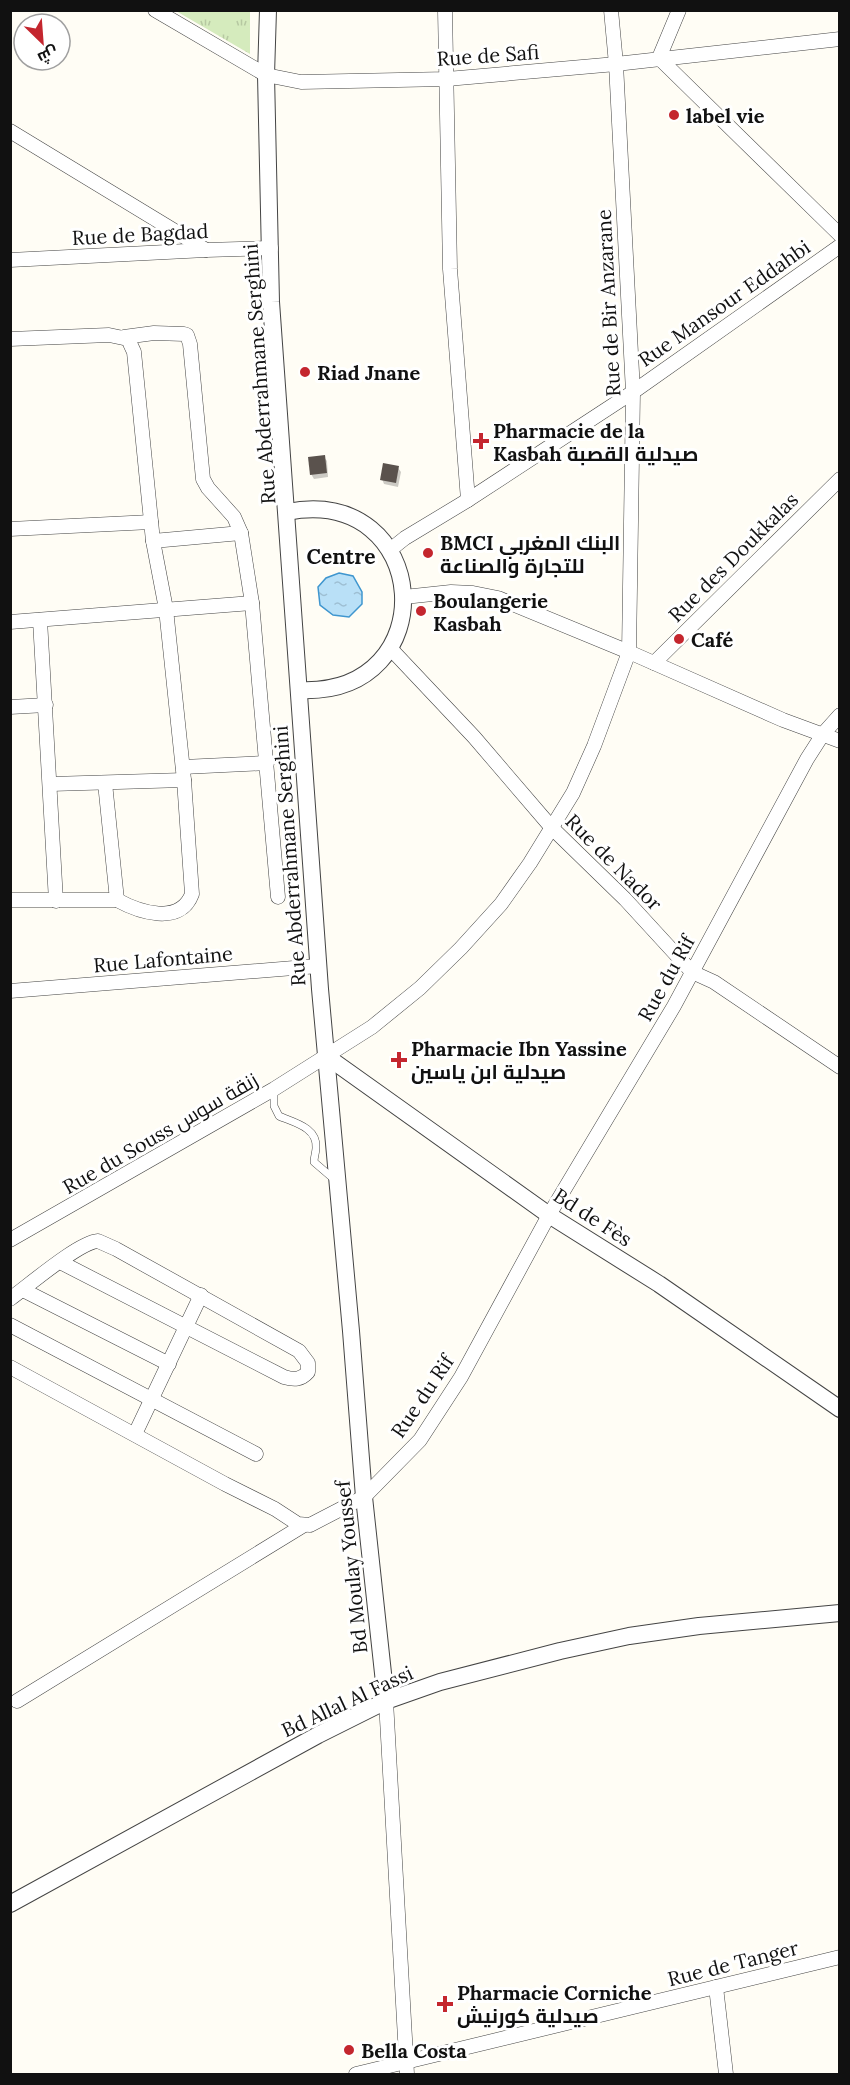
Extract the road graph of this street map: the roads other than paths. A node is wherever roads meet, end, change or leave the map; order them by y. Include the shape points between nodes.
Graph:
1 (155, 10) edge
2 (268, 10) edge
3 (446, 10) edge
4 (611, 10) edge
5 (679, 10) edge
6 (840, 39) edge
7 (659, 58) junction
8 (616, 64) junction
9 (266, 75) junction
10 (447, 79) junction
11 (10, 131) edge
12 (840, 235) edge
13 (840, 246) edge
14 (271, 249) junction
15 (206, 250) junction
16 (10, 260) edge
17 (124, 337) junction
18 (10, 339) edge
19 (633, 392) junction
20 (840, 479) edge
21 (468, 500) junction
22 (287, 512) junction
23 (151, 522) junction
24 (10, 529) edge
25 (241, 533) junction
26 (153, 541) junction
27 (390, 550) junction
28 (404, 597) junction
29 (252, 603) junction
30 (166, 609) junction
31 (40, 620) junction
32 (10, 622) edge
33 (390, 648) junction
34 (629, 652) junction
35 (654, 663) junction
36 (299, 690) junction
37 (46, 705) junction
38 (10, 707) edge
39 (840, 715) edge
40 (823, 734) junction
41 (840, 741) edge
42 (267, 764) junction
43 (183, 774) junction
44 (105, 783) junction
45 (51, 784) junction
46 (552, 828) junction
47 (278, 897) dead end
48 (10, 900) edge
49 (117, 900) junction
50 (56, 901) junction
51 (318, 966) junction
52 (692, 972) junction
53 (10, 991) edge
54 (326, 1056) junction
55 (840, 1067) edge
56 (274, 1089) junction
57 (337, 1182) junction
58 (549, 1215) junction
59 (10, 1240) edge
60 (60, 1262) junction
61 (23, 1290) junction
62 (201, 1295) junction
63 (10, 1299) edge
64 (10, 1325) edge
65 (186, 1327) junction
66 (169, 1364) junction
67 (10, 1367) edge
68 (153, 1400) junction
69 (840, 1409) edge
70 (135, 1434) junction
71 (256, 1454) dead end
72 (364, 1497) junction
73 (304, 1525) junction
74 (840, 1613) edge
75 (17, 1701) dead end
76 (386, 1701) junction
77 (10, 1904) edge
78 (840, 1957) edge
79 (716, 1988) junction
80 (406, 2068) edge
81 (356, 2074) edge
82 (726, 2074) edge

1 - 9 street, Rue de Safi
2 - 9 street, Rue Abderrahmane Serghini
3 - 10 street
4 - 8 street, Rue de Bir Anzarane
5 - 7 street
6 - 7 street, Rue de Safi
7 - 8 street, Rue de Safi
7 - 12 street
8 - 10 street, Rue de Safi
8 - 19 street, Rue de Bir Anzarane
9 - 10 street, Rue de Safi via 301,82
9 - 14 street, Rue Abderrahmane Serghini
10 - 21 street via 450,269
11 - 15 street
13 - 19 street, Rue Mansour Eddahbi
14 - 15 street, Rue de Bagdad
14 - 22 street, Rue Abderrahmane Serghini via 271,302
15 - 16 street, Rue de Bagdad
17 - 18 street
17 - 23 street via 134,349
17 - 25 street via 154,333 186,335 191,349 203,479 234,517
19 - 21 street, Rue Mansour Eddahbi
19 - 34 street, Rue de Bir Anzarane
20 - 35 street, Rue des Doukkalas
21 - 27 street, Rue Mansour Eddahbi
22 - 27 street, Rue Abderrahmane Serghini via 320,509 352,518
22 - 36 street
23 - 24 street
23 - 26 street
25 - 26 street
25 - 29 street
26 - 30 street
27 - 28 street, Rue Abderrahmane Serghini via 400,573
28 - 33 street, Rue Abderrahmane Serghini via 403,615
28 - 34 street via 451,592 498,598
29 - 30 street
29 - 42 street
30 - 31 street
30 - 43 street
31 - 32 street
31 - 37 street
33 - 36 street, Rue Abderrahmane Serghini via 366,674 350,682 334,688
33 - 46 street, Rue de Nador
34 - 35 street
34 - 46 street, Rue de Bir Anzarane via 594,746
35 - 40 street
36 - 51 street, Rue Abderrahmane Serghini
37 - 38 street
37 - 45 street
39 - 40 street, Rue du Rif
40 - 41 street
40 - 52 street, Rue du Rif
42 - 43 street
42 - 47 street
43 - 44 street
43 - 49 street via 192,880 190,902 175,912 163,914 149,913
44 - 45 street
44 - 49 street
45 - 50 street
46 - 52 street, Rue de Nador
46 - 54 street, Rue de Bir Anzarane via 501,904 461,948 372,1027
48 - 50 street
49 - 50 street
51 - 53 street, Rue Lafontaine
51 - 54 street, Rue Abderrahmane Serghini
52 - 55 street, Rue de Nador via 714,982
52 - 58 street, Rue du Rif
54 - 56 street, Rue du Souss زنقة سوس
54 - 57 street, Bd Moulay Youssef
54 - 58 street, Bd de Fès
56 - 57 lane via 274,1106 279,1116 312,1134 316,1147 314,1162
56 - 59 street, Rue du Souss زنقة سوس
57 - 72 street, Bd Moulay Youssef
58 - 69 street, Bd de Fès via 659,1284
58 - 72 street, Rue du Rif via 461,1377 420,1440
60 - 61 street
60 - 62 street via 98,1241
60 - 65 street
61 - 63 street
61 - 66 street
62 - 65 street
62 - 65 street via 299,1350 308,1363 308,1372 295,1380 284,1377
64 - 68 street
65 - 66 street
66 - 68 street
67 - 70 street
68 - 70 street
68 - 71 street
70 - 73 street
72 - 73 street, Rue du Rif
72 - 76 street, Bd Moulay Youssef
73 - 75 street, Rue du Rif
74 - 76 street, Bd Allal Al Fassi via 629,1636 440,1682
76 - 77 street, Bd Allal Al Fassi via 231,1781
76 - 80 street, Bd Moulay Youssef
78 - 79 street, Rue de Tanger
79 - 80 street, Rue de Tanger
79 - 82 street
80 - 81 street, Rue de Tanger

